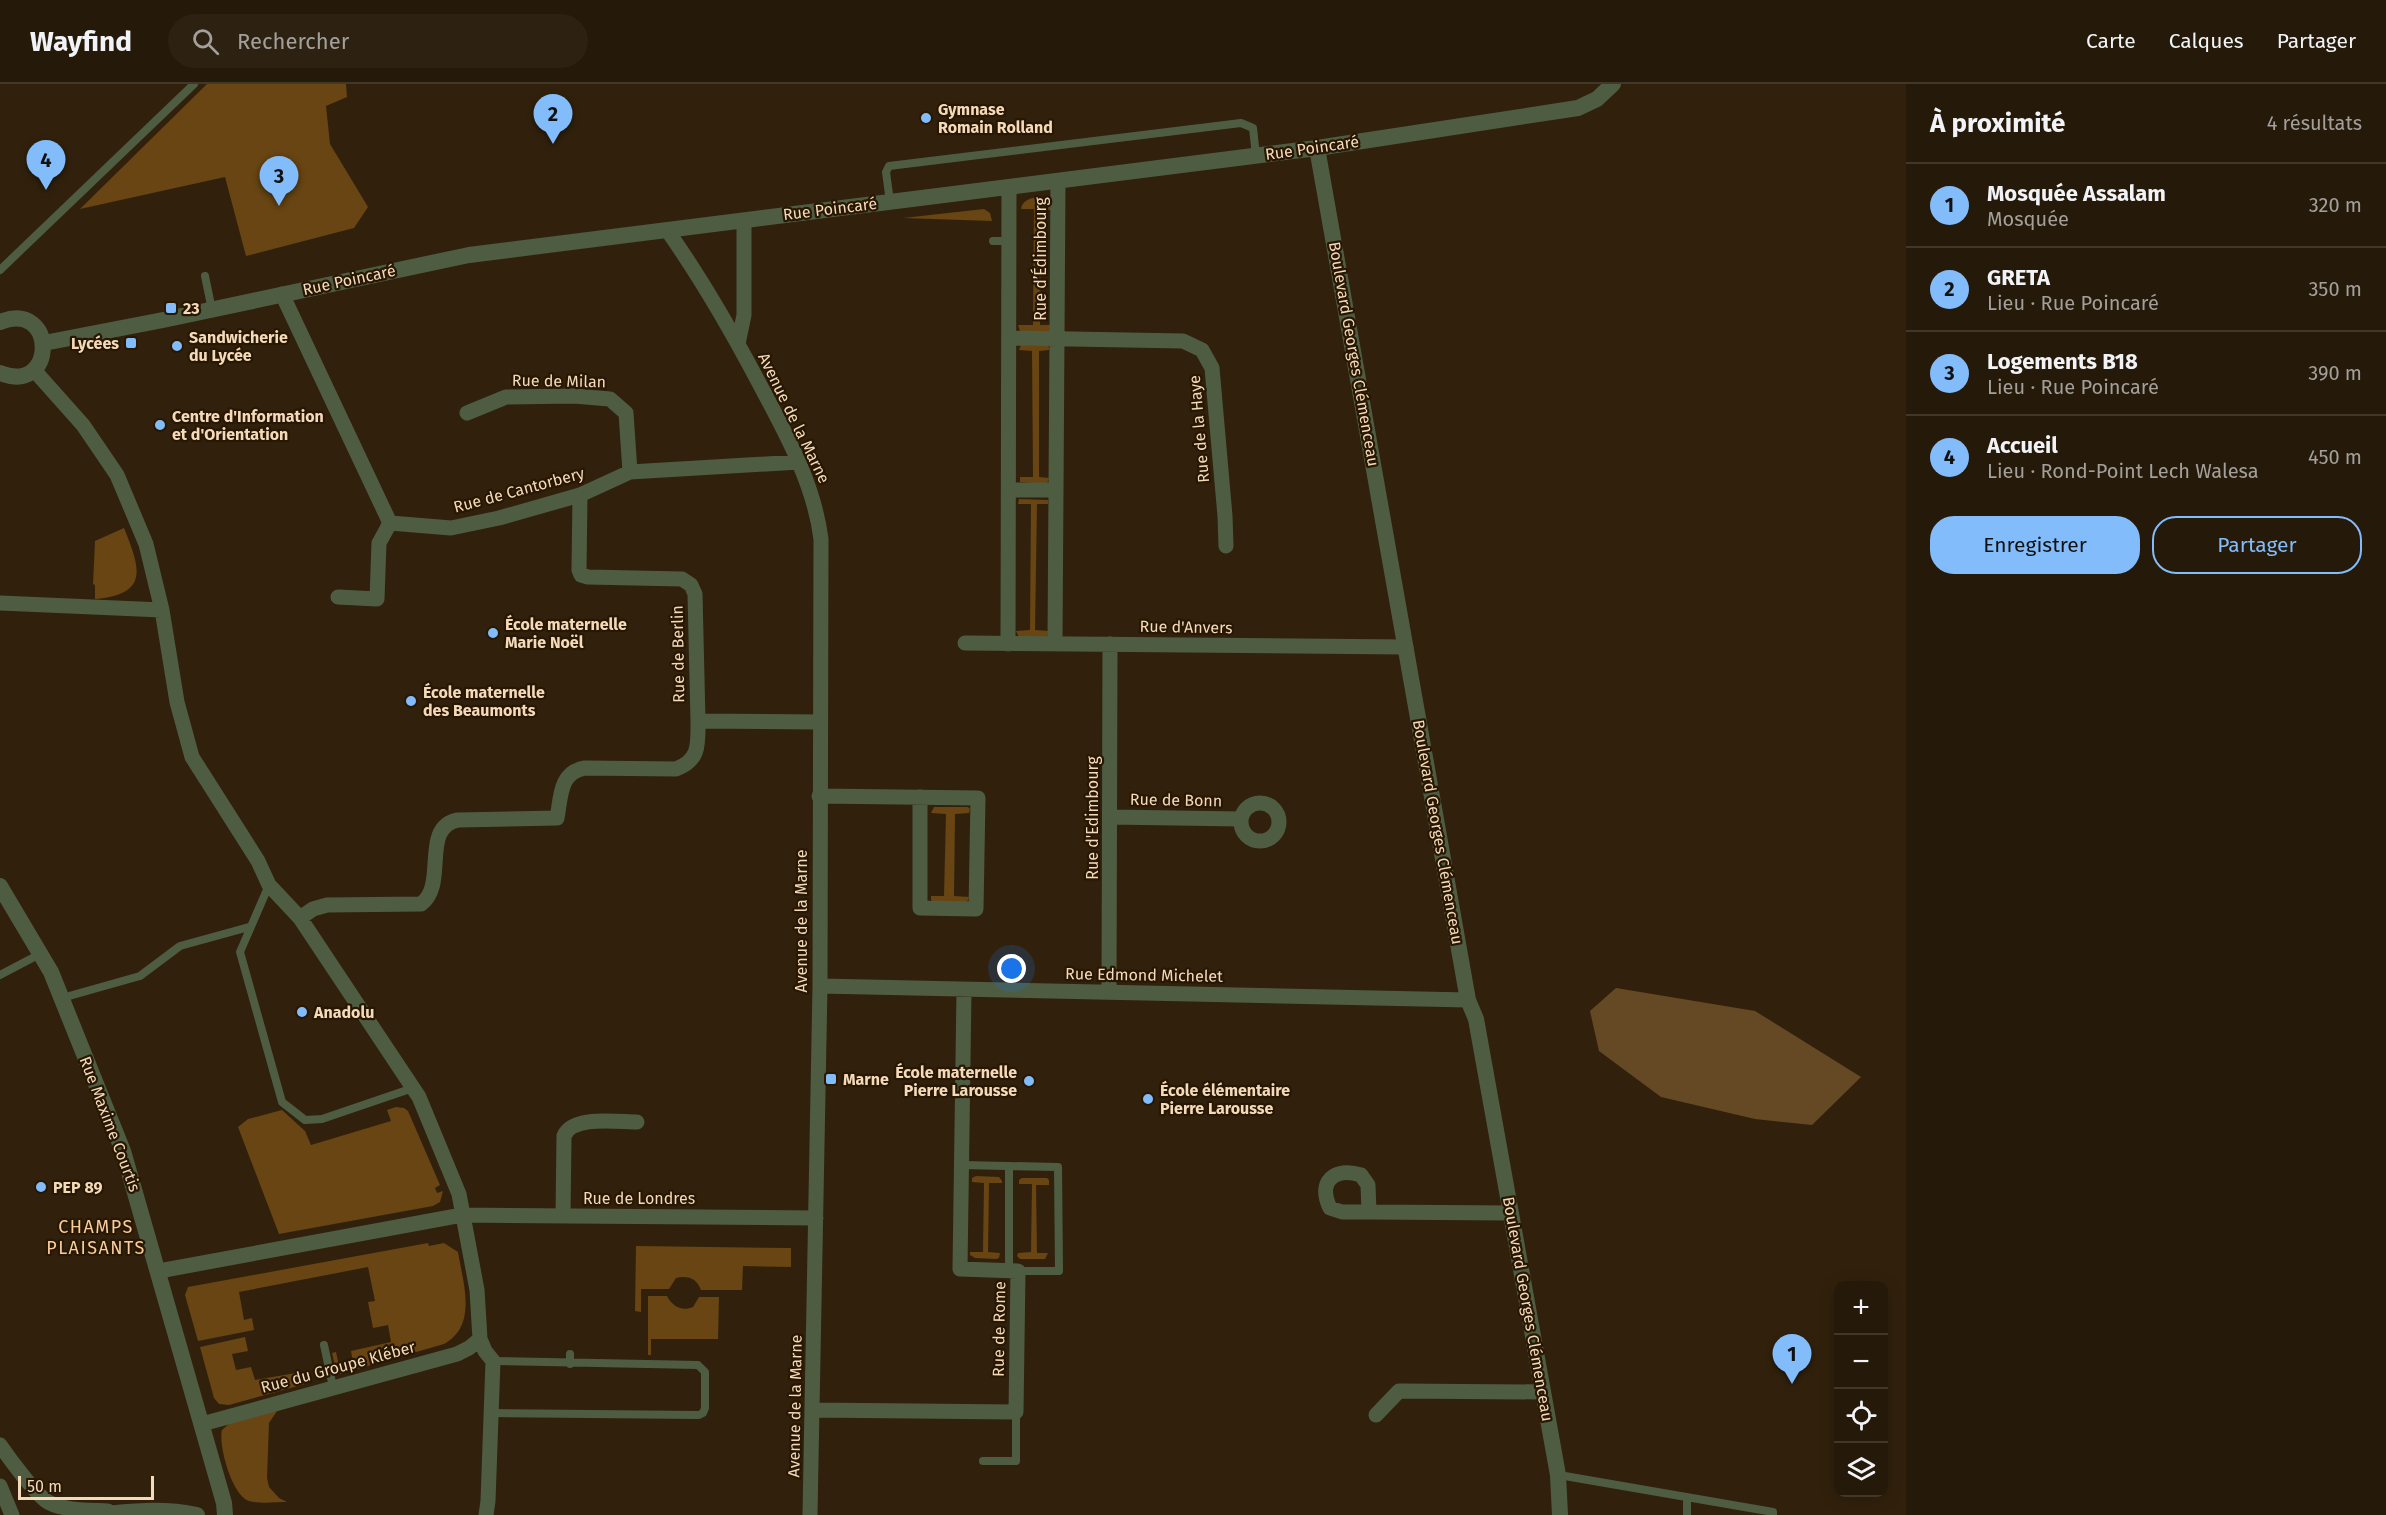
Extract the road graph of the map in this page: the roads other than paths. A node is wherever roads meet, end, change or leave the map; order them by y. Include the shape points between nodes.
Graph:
1 (194, 84) edge
2 (1613, 84) edge
3 (1317, 148) junction
4 (1256, 156) junction
5 (1058, 181) junction
6 (1009, 187) junction
7 (890, 202) junction
8 (744, 220) junction
9 (667, 230) junction
10 (993, 241) dead end
11 (1009, 241) junction
12 (0, 270) edge
13 (205, 276) dead end
14 (282, 294) junction
15 (212, 310) junction
16 (0, 322) edge
17 (1009, 338) junction
18 (1057, 338) junction
19 (44, 343) junction
20 (738, 344) junction
21 (34, 370) junction
22 (0, 373) edge
23 (467, 413) dead end
24 (799, 462) junction
25 (630, 471) junction
26 (1010, 490) junction
27 (1056, 490) junction
28 (580, 495) junction
29 (389, 525) junction
30 (1226, 546) dead end
31 (338, 597) dead end
32 (0, 603) edge
33 (162, 610) junction
34 (965, 643) dead end
35 (1008, 644) junction
36 (1054, 644) junction
37 (1110, 644) junction
38 (1406, 647) junction
39 (698, 721) junction
40 (820, 722) junction
41 (819, 796) junction
42 (920, 797) junction
43 (1110, 816) junction
44 (1241, 819) dead end
45 (269, 885) junction
46 (0, 886) edge
47 (300, 918) junction
48 (249, 927) junction
49 (40, 954) junction
50 (0, 975) edge
51 (820, 986) junction
52 (964, 990) junction
53 (1109, 992) junction
54 (62, 998) junction
55 (1468, 1000) junction
56 (413, 1088) junction
57 (638, 1122) dead end
58 (962, 1166) junction
59 (1009, 1166) junction
60 (1369, 1212) dead end
61 (1510, 1213) junction
62 (462, 1215) junction
63 (563, 1215) junction
64 (816, 1218) junction
65 (159, 1271) junction
66 (1014, 1271) junction
67 (480, 1339) junction
68 (324, 1345) dead end
69 (570, 1354) dead end
70 (493, 1361) junction
71 (570, 1364) junction
72 (333, 1387) junction
73 (1543, 1392) junction
74 (812, 1410) junction
75 (1016, 1412) junction
76 (491, 1413) junction
77 (1376, 1415) dead end
78 (202, 1424) junction
79 (0, 1445) edge
80 (983, 1461) dead end
81 (1558, 1475) junction
82 (0, 1486) edge
83 (1687, 1497) junction
84 (47, 1508) edge
85 (129, 1511) junction
86 (12, 1515) edge
87 (96, 1515) edge
88 (197, 1515) edge
89 (225, 1515) edge
90 (486, 1515) edge
91 (810, 1515) edge
92 (1560, 1515) edge
93 (1687, 1515) edge
94 (1773, 1515) edge

1 - 12 lane
2 - 3 street, Rue Poincaré via 1597,99 1578,108
3 - 4 street, Rue Poincaré
3 - 38 street, Boulevard Georges Clémenceau
4 - 5 street, Rue Poincaré
4 - 7 lane via 1253,128 1241,123 890,166 886,172
5 - 6 street, Rue Poincaré
5 - 18 street, Rue d’Édimbourg
6 - 7 street, Rue Poincaré
6 - 11 street, Rue d’Édimbourg
7 - 8 street, Rue Poincaré
8 - 9 street, Rue Poincaré
8 - 20 street, Avenue de la Marne via 744,315
9 - 14 street, Rue Poincaré via 469,255
9 - 20 street, Avenue de la Marne
10 - 11 lane
11 - 17 street, Rue d’Édimbourg
13 - 15 lane
14 - 15 street, Rue Poincaré
14 - 29 street
15 - 19 street, Rue Poincaré
16 - 19 street via 18,318 27,321 35,326
17 - 18 street, Rue d’Édimbourg
17 - 26 street, Rue d’Édimbourg
18 - 27 street, Rue d’Édimbourg
18 - 30 street, Rue de la Haye via 1183,341 1202,350 1212,368
19 - 21 street via 44,353
20 - 24 street, Avenue de la Marne
21 - 22 street via 18,377
21 - 33 street via 83,425 117,475 146,544
23 - 25 street, Rue de Milan via 506,397 610,399 626,413
24 - 25 street, Rue de Cantorbery
24 - 40 street, Avenue de la Marne via 821,539
25 - 28 street, Rue de Cantorbery
26 - 27 street
26 - 35 street, Rue d’Édimbourg
27 - 36 street, Rue d’Édimbourg
28 - 29 street, Rue de Cantorbery via 451,528
28 - 39 street, Rue de Berlin via 581,575 682,579 691,585 695,594
29 - 31 street via 380,543 377,599
32 - 33 street
33 - 45 street via 177,702 192,757
34 - 35 street, Rue d'Anvers
35 - 36 street, Rue d'Anvers
36 - 37 street, Rue d'Anvers
37 - 38 street, Rue d'Anvers
37 - 43 street, Rue d'Edimbourg
38 - 55 street, Boulevard Georges Clémenceau
39 - 40 street, Rue de Berlin
39 - 47 street via 695,756 676,769 585,768 564,780 556,818 458,820 447,824 439,832 430,895 421,904 327,905
40 - 41 street, Avenue de la Marne
41 - 42 street
41 - 51 street, Avenue de la Marne
42 - 42 street via 978,798 976,909 920,908
43 - 44 street, Rue de Bonn
43 - 53 street, Rue d'Edimbourg
45 - 47 street
45 - 48 lane
46 - 49 street, Rue Maxime Courtis
47 - 56 street
48 - 54 lane via 180,946 140,976
48 - 56 lane via 240,952 282,1102 305,1120 322,1119
49 - 50 lane
49 - 54 street, Rue Maxime Courtis
51 - 52 street, Rue Edmond Michelet
51 - 64 street, Avenue de la Marne
52 - 53 street, Rue Edmond Michelet
52 - 58 street, Rue de Rome
53 - 55 street, Rue Edmond Michelet
54 - 65 street, Rue Maxime Courtis via 123,1151
55 - 61 street, Boulevard Georges Clémenceau via 1476,1020
56 - 62 street via 459,1194
57 - 63 street via 579,1122 567,1129
58 - 59 lane
58 - 66 street, Rue de Rome via 960,1269
59 - 66 lane
59 - 66 lane via 1058,1167 1059,1271
60 - 61 street
61 - 73 street, Boulevard Georges Clémenceau
62 - 63 street, Rue de Londres
62 - 65 street, Rue de Londres
62 - 67 street via 477,1290
63 - 64 street, Rue de Londres
64 - 74 street, Avenue de la Marne
65 - 78 street, Rue Maxime Courtis
66 - 75 street, Rue de Rome
67 - 70 street
67 - 72 street, Rue du Groupe Kléber via 457,1354
68 - 72 lane
69 - 71 lane
70 - 71 lane
70 - 76 street
71 - 76 lane via 698,1365 705,1372 705,1408 699,1415
72 - 78 street, Rue du Groupe Kléber
73 - 77 street via 1399,1391
73 - 81 street, Boulevard Georges Clémenceau
74 - 75 street
74 - 91 street, Avenue de la Marne
75 - 80 lane via 1016,1461
76 - 90 street
78 - 89 street, Rue Maxime Courtis
79 - 84 street
81 - 83 lane
81 - 92 street, Boulevard Georges Clémenceau
82 - 86 street
83 - 93 lane
83 - 94 lane
84 - 85 street
85 - 87 street
85 - 88 street

